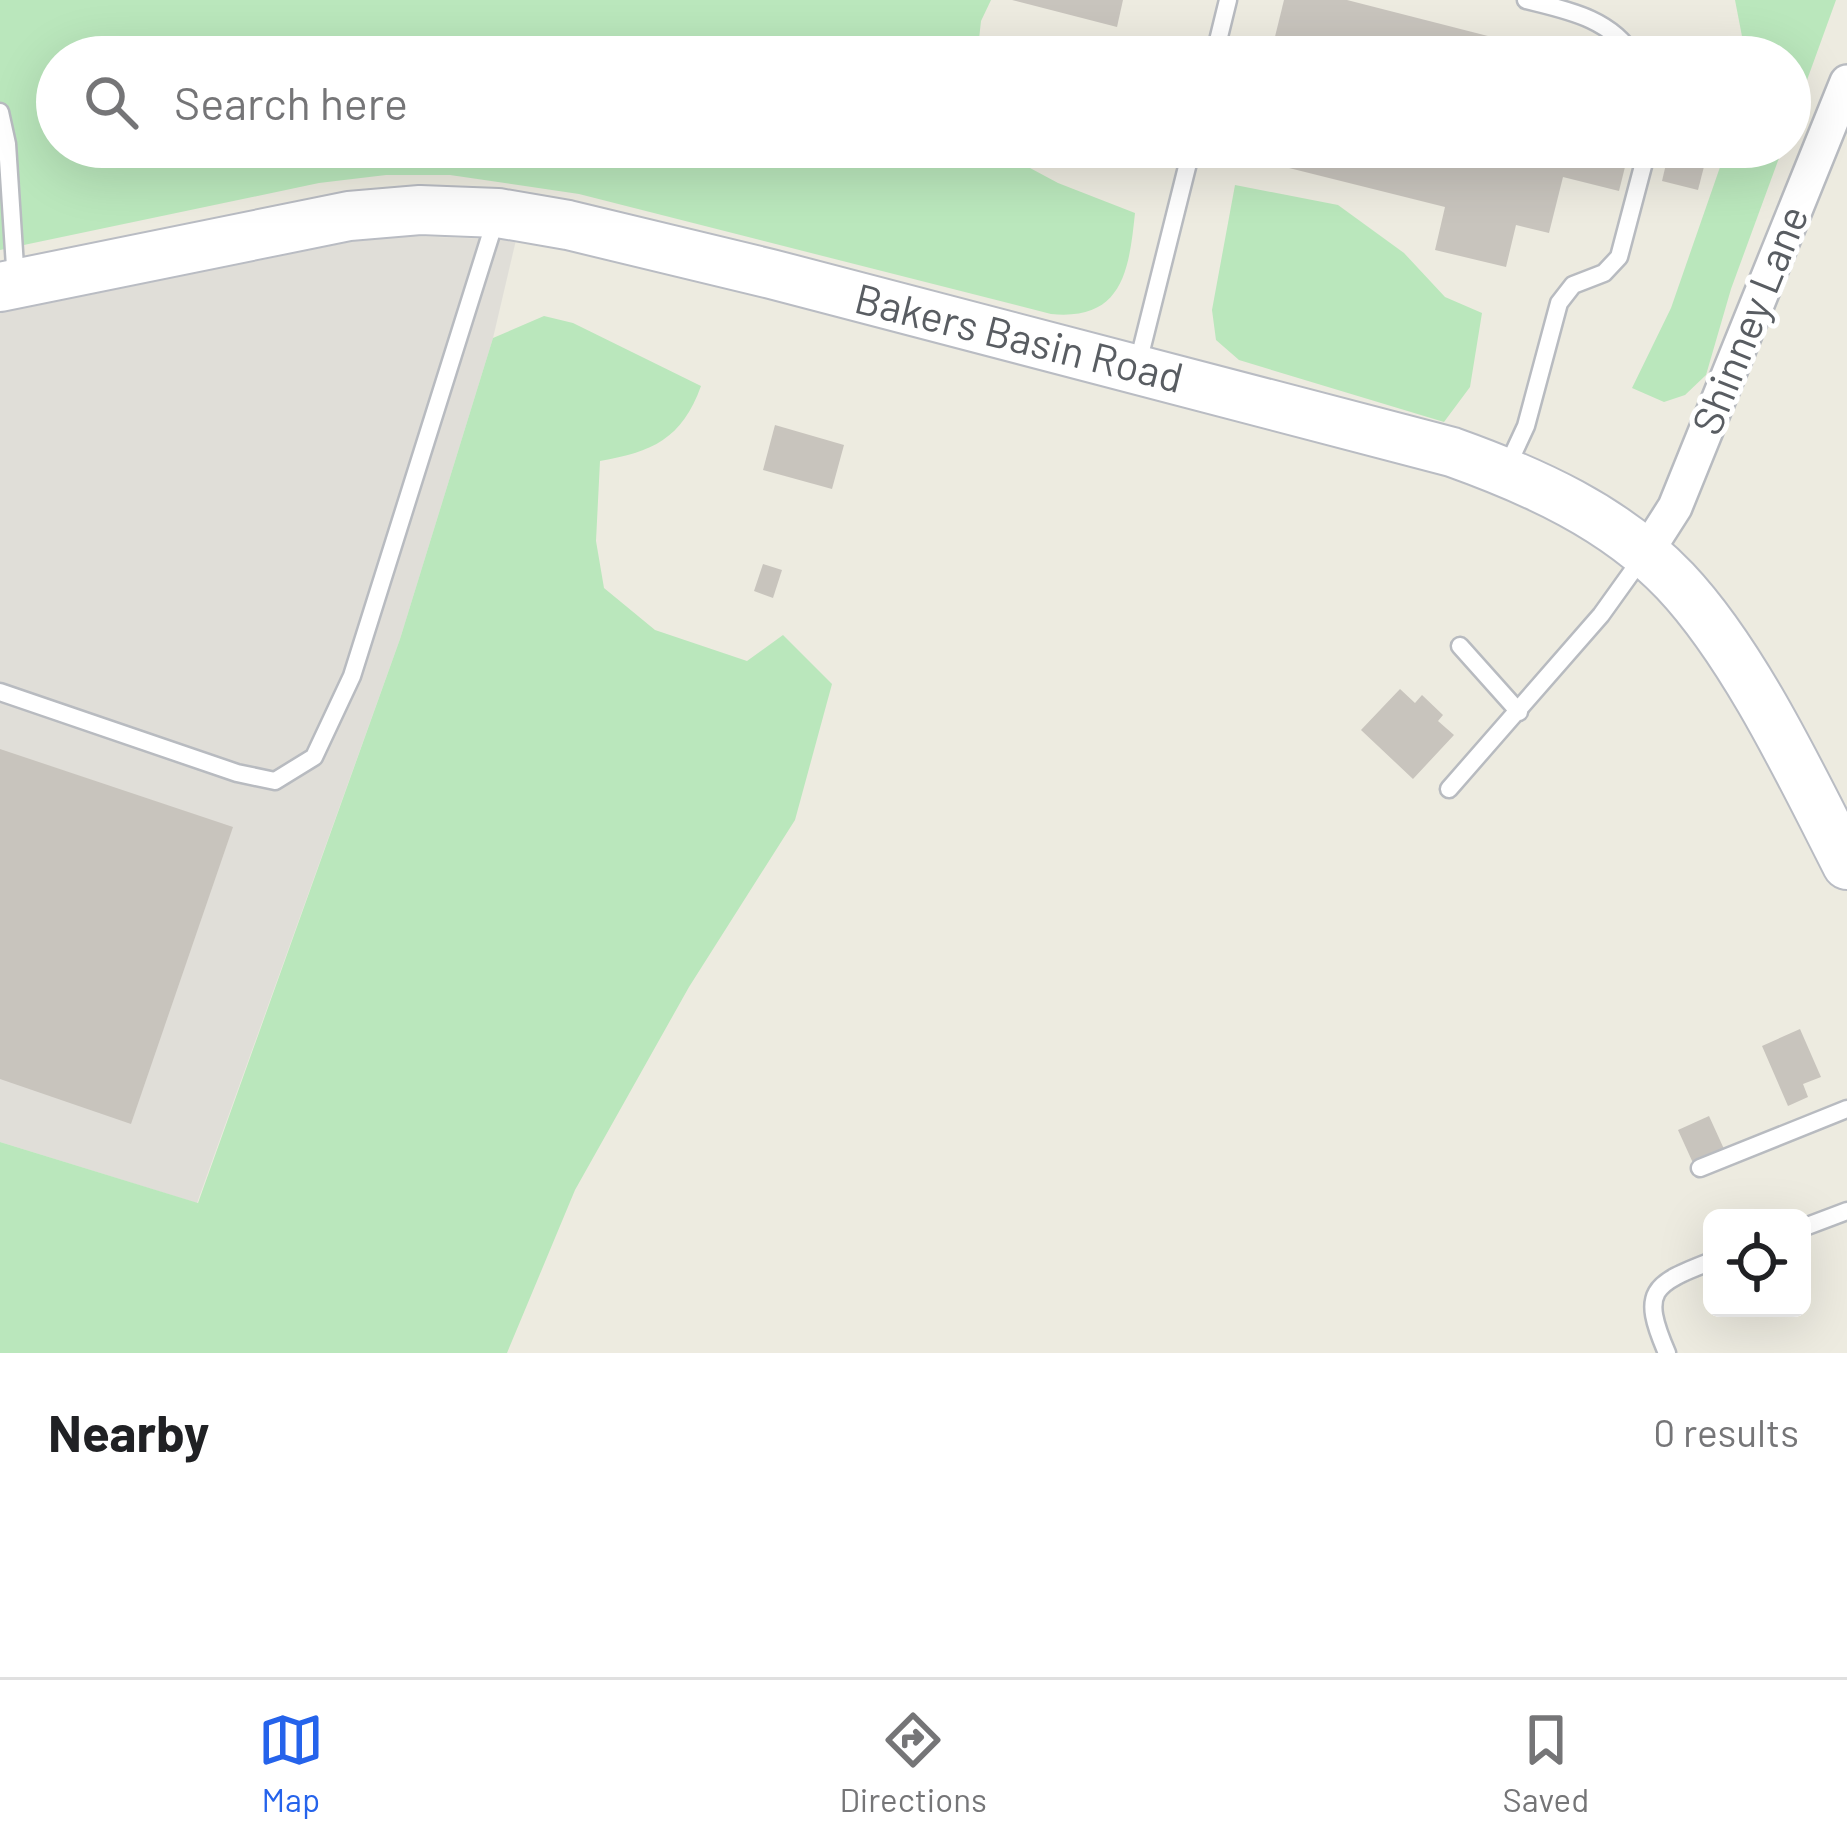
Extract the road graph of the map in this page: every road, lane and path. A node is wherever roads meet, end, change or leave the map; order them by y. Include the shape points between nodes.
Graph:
1 (1228, 0) edge
2 (1526, 0) edge
3 (1219, 36) edge
4 (1615, 36) edge
5 (1847, 82) edge
6 (0, 112) edge
7 (1187, 168) edge
8 (1642, 168) edge
9 (498, 213) junction
10 (8, 285) edge
11 (1137, 368) junction
12 (1506, 471) junction
13 (1645, 554) junction
14 (1460, 646) dead end
15 (0, 692) edge
16 (1519, 712) junction
17 (1449, 789) dead end
18 (1847, 866) edge
19 (1847, 1109) edge
20 (1700, 1168) dead end
21 (1847, 1211) edge
22 (1811, 1225) edge
23 (1703, 1264) edge
24 (1667, 1353) edge

1 - 3 lane
2 - 4 lane via 1589,18
5 - 13 street, Shinney Lane via 1675,507
6 - 10 lane via 8,144
7 - 11 lane
8 - 12 lane via 1619,257 1559,303
9 - 10 main road, Bakers Basin Road via 349,216
9 - 11 main road, Bakers Basin Road
9 - 15 lane via 352,676 314,758 275,781
11 - 12 main road, Bakers Basin Road
12 - 13 main road, Bakers Basin Road via 1598,518
13 - 16 lane
13 - 18 main road, Bakers Basin Road via 1730,650
14 - 16 lane
16 - 17 lane
19 - 20 lane
21 - 22 lane
23 - 24 lane via 1675,1275 1652,1304

